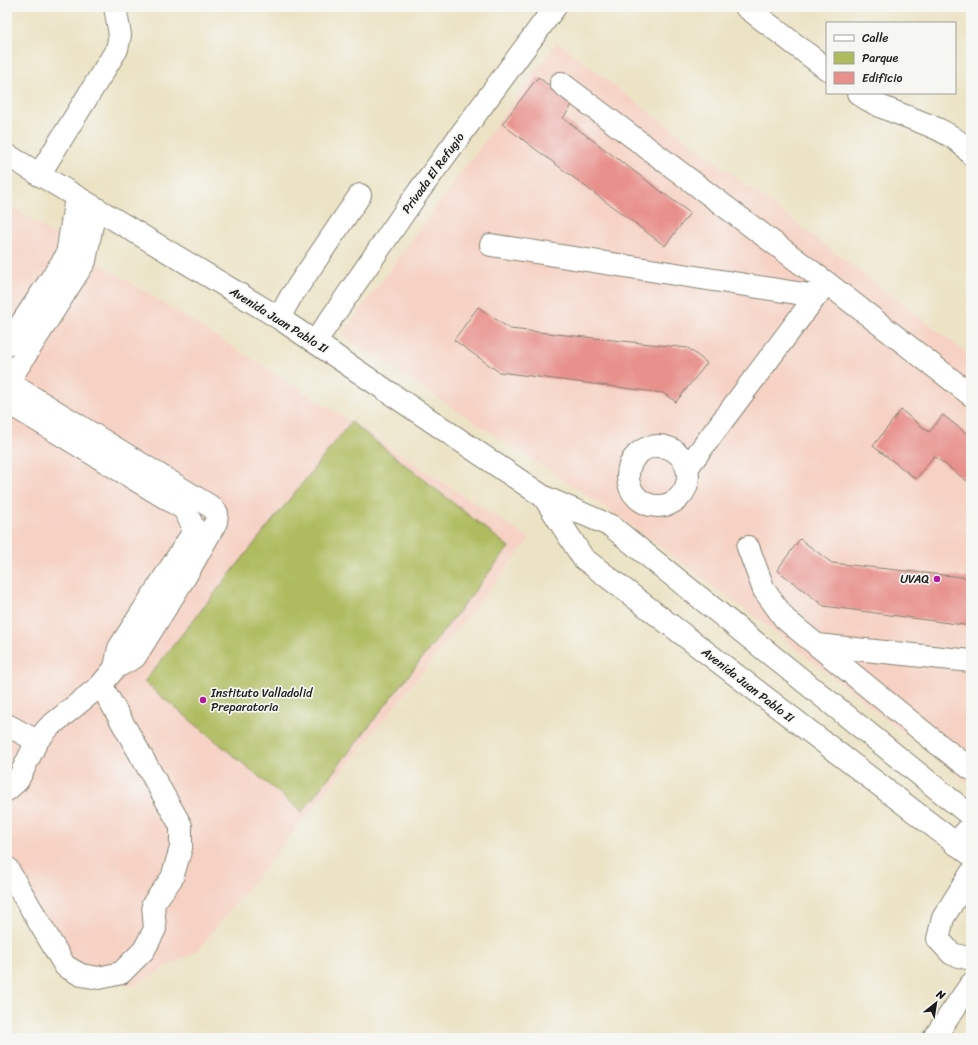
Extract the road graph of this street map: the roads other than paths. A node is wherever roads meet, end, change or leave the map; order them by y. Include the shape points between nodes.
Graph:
1 (115, 7) edge
2 (555, 7) edge
3 (746, 7) edge
4 (826, 68) edge
5 (561, 83) dead end
6 (859, 94) edge
7 (971, 154) edge
8 (7, 155) edge
9 (39, 175) junction
10 (360, 195) dead end
11 (76, 198) junction
12 (95, 209) junction
13 (491, 244) dead end
14 (822, 289) junction
15 (278, 318) junction
16 (315, 342) junction
17 (7, 345) edge
18 (9, 381) edge
19 (971, 395) edge
20 (7, 402) edge
21 (686, 468) dead end
22 (544, 497) junction
23 (748, 547) dead end
24 (817, 645) junction
25 (971, 661) edge
26 (115, 668) junction
27 (101, 685) junction
28 (7, 725) edge
29 (37, 741) junction
30 (971, 769) edge
31 (7, 790) edge
32 (971, 816) edge
33 (971, 826) edge
34 (963, 850) edge
35 (7, 868) edge
36 (971, 873) edge
37 (971, 959) edge
38 (971, 984) edge
39 (934, 1038) edge

1 - 9 main road via 120,35 117,49
2 - 16 main road, Privada El Refugio via 419,191
3 - 4 main road
5 - 14 main road
6 - 7 main road via 871,103 938,130 964,145
8 - 9 main road, Avenida Juan Pablo II
9 - 11 main road, Avenida Juan Pablo II
10 - 15 main road
11 - 12 main road, Avenida Juan Pablo II
11 - 17 main road via 67,255
12 - 15 main road, Avenida Juan Pablo II
12 - 18 main road via 85,261
13 - 14 main road
14 - 19 main road
14 - 21 main road
15 - 16 main road, Avenida Juan Pablo II
16 - 22 main road, Avenida Juan Pablo II
18 - 26 main road via 213,508 217,513 216,522 185,577 135,657
20 - 26 main road via 184,509 193,526 191,536 119,648
22 - 32 main road, Avenida Juan Pablo II via 611,526
22 - 34 main road, Avenida Juan Pablo II via 583,558
23 - 24 main road via 764,590 785,619
24 - 25 main road
24 - 30 main road
26 - 27 main road
27 - 29 main road
27 - 35 main road via 181,826 181,848 172,878 153,904 155,929 144,950 121,973 99,978 81,975 65,966
28 - 29 main road
29 - 31 main road via 18,780
33 - 34 main road
36 - 37 main road via 943,918 938,939 952,954
38 - 39 main road

